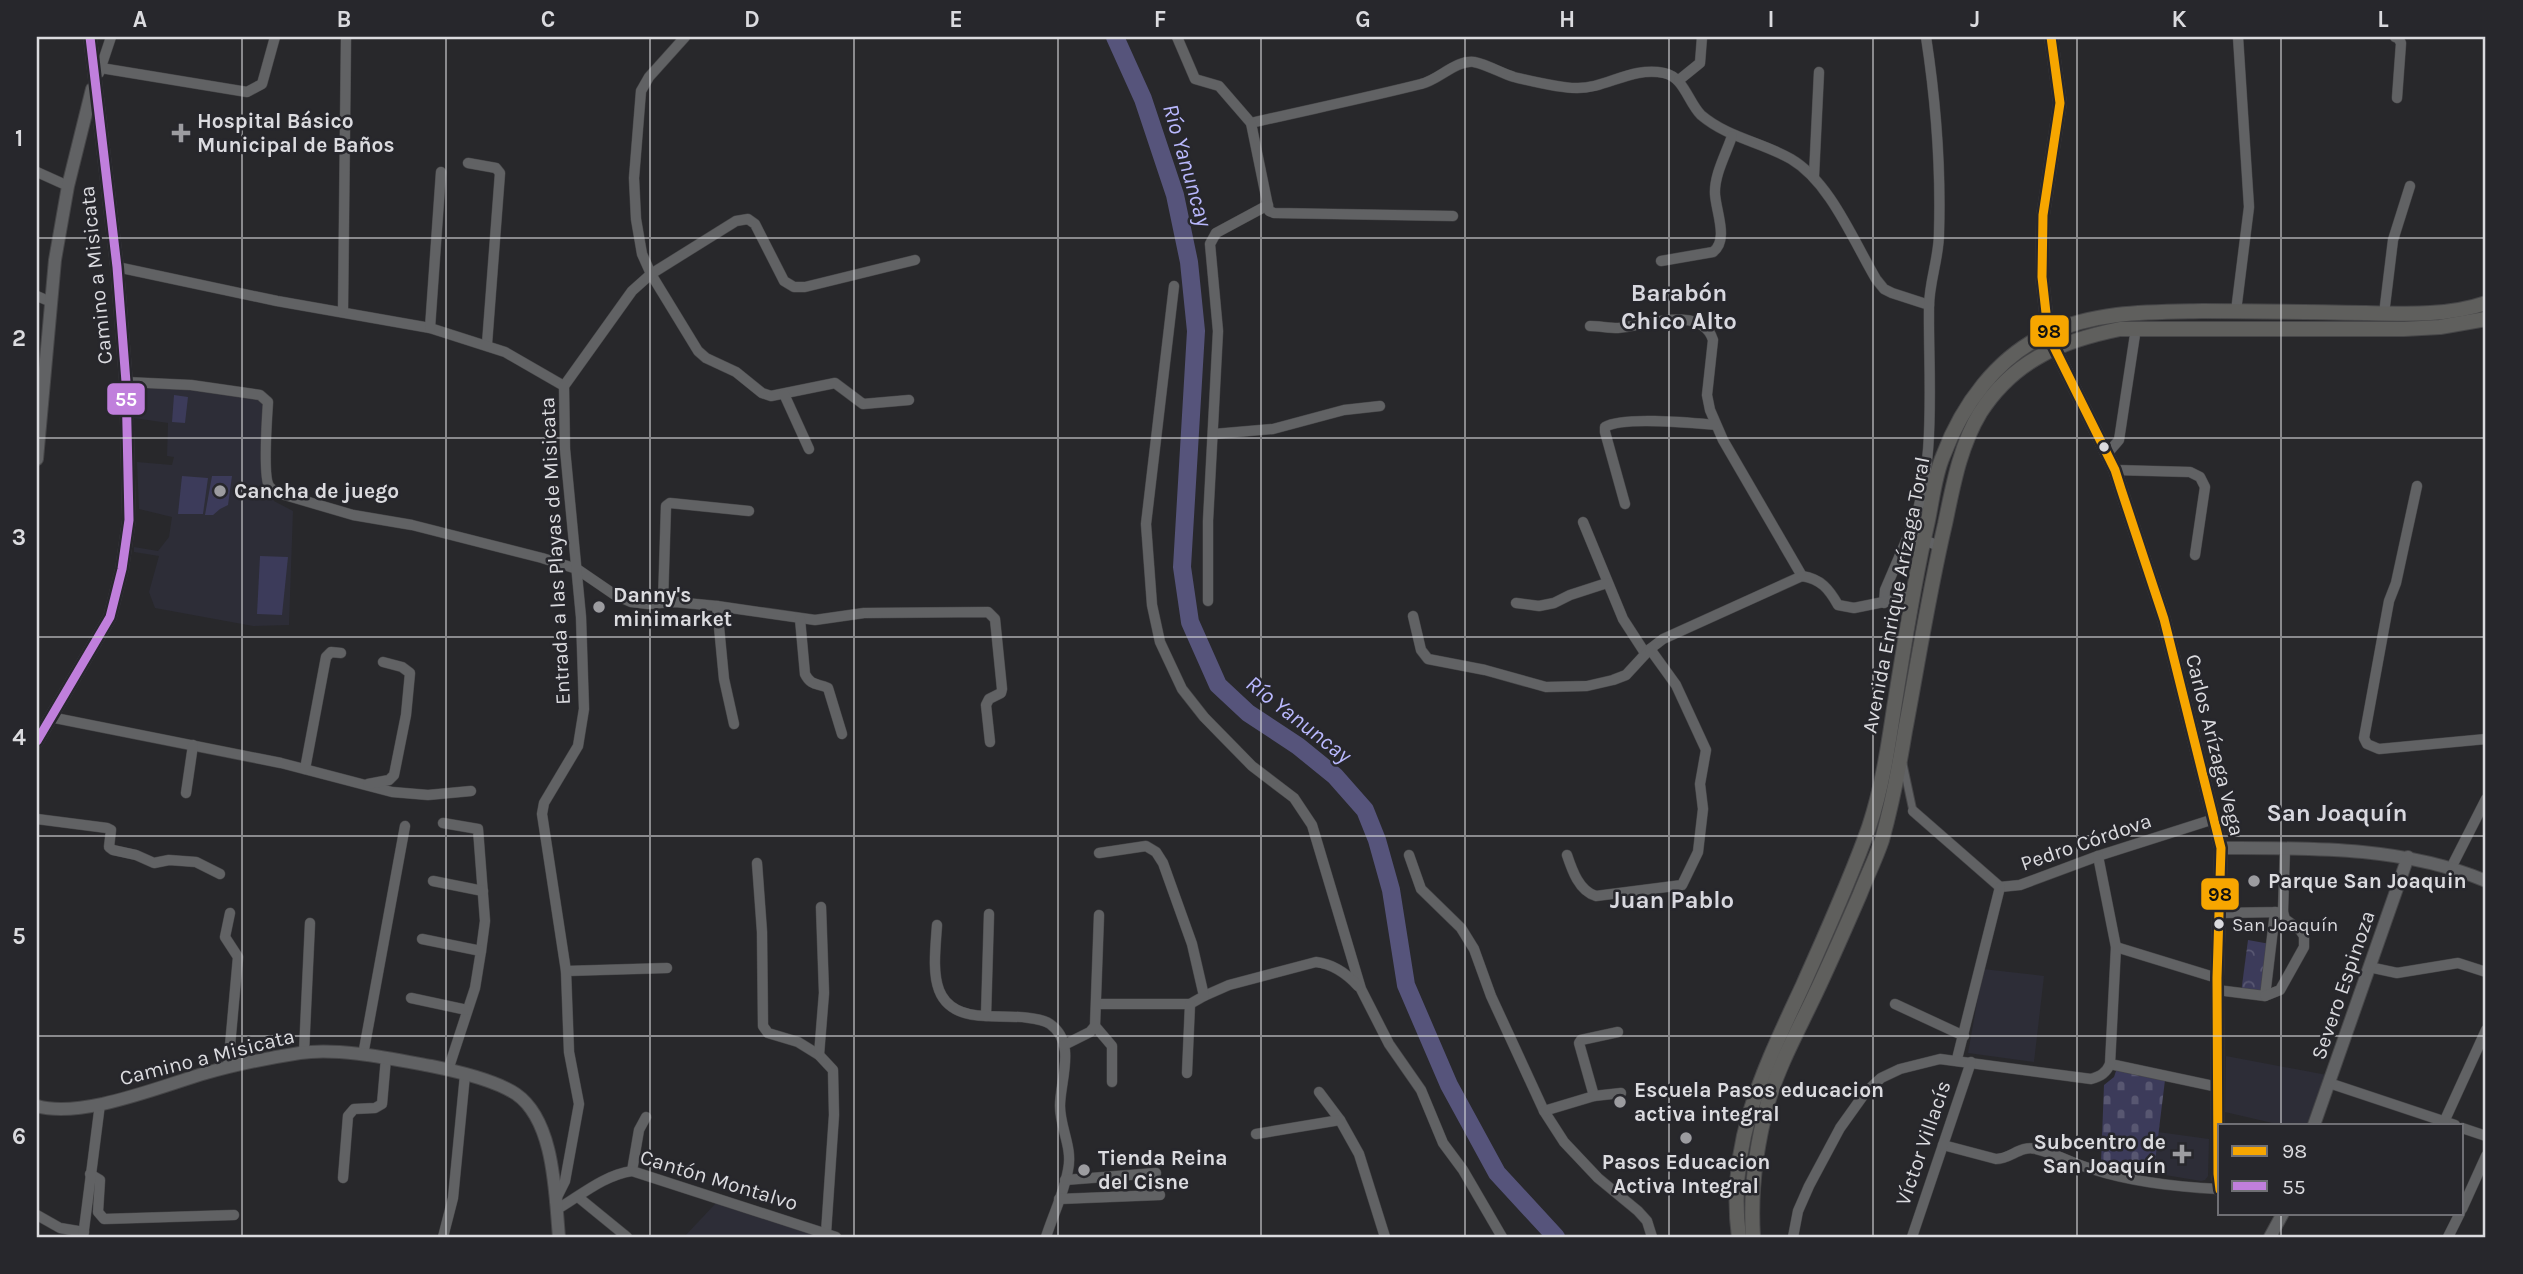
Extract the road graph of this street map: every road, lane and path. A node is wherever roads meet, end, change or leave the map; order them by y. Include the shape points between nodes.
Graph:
1 (90, 37) edge
2 (111, 37) edge
3 (275, 37) edge
4 (346, 37) edge
5 (685, 37) edge
6 (1177, 37) edge
7 (1702, 37) edge
8 (1926, 37) edge
9 (2051, 37) edge
10 (2238, 37) edge
11 (2397, 37) edge
12 (2407, 37) edge
13 (101, 68) junction
14 (1819, 72) dead end
15 (1679, 80) junction
16 (94, 82) junction
17 (2397, 98) dead end
18 (1251, 123) junction
19 (1732, 136) junction
20 (468, 163) dead end
21 (37, 172) edge
22 (441, 173) dead end
23 (1814, 176) junction
24 (68, 186) junction
25 (2410, 187) dead end
26 (1268, 205) junction
27 (1453, 216) dead end
28 (915, 260) dead end
29 (1661, 261) dead end
30 (117, 267) junction
31 (651, 274) junction
32 (1174, 286) dead end
33 (37, 296) edge
34 (51, 302) junction
35 (2486, 303) edge
36 (1929, 305) junction
37 (343, 311) junction
38 (2236, 311) junction
39 (2384, 314) junction
40 (2486, 319) edge
41 (1590, 326) dead end
42 (430, 328) junction
43 (2136, 328) junction
44 (2049, 332) junction
45 (487, 344) junction
46 (2054, 347) junction
47 (126, 382) junction
48 (564, 386) junction
49 (784, 394) junction
50 (909, 400) dead end
51 (1380, 406) dead end
52 (39, 419) edge
53 (1716, 425) junction
54 (1214, 434) junction
55 (810, 449) dead end
56 (37, 453) edge
57 (2107, 454) junction
58 (2115, 470) junction
59 (2417, 486) dead end
60 (1625, 504) dead end
61 (749, 512) dead end
62 (1583, 522) dead end
63 (1909, 534) junction
64 (1923, 541) junction
65 (1939, 546) junction
66 (2195, 555) dead end
67 (577, 569) junction
68 (1802, 576) junction
69 (1607, 583) junction
70 (1913, 596) junction
71 (1208, 601) dead end
72 (663, 602) junction
73 (1516, 603) dead end
74 (1884, 603) junction
75 (718, 606) junction
76 (1413, 616) dead end
77 (800, 619) junction
78 (1648, 651) junction
79 (341, 653) dead end
80 (383, 662) dead end
81 (50, 717) junction
82 (734, 723) dead end
83 (842, 734) dead end
84 (2486, 739) edge
85 (37, 741) edge
86 (990, 743) dead end
87 (193, 745) junction
88 (1901, 754) junction
89 (304, 769) junction
90 (365, 785) junction
91 (471, 791) dead end
92 (186, 793) dead end
93 (2486, 799) edge
94 (1913, 811) joint
95 (37, 819) edge
96 (2214, 819) junction
97 (443, 823) dead end
98 (405, 825) dead end
99 (2221, 848) junction
100 (2285, 848) junction
101 (1099, 853) dead end
102 (1409, 855) dead end
103 (1567, 855) dead end
104 (2098, 856) junction
105 (2407, 857) junction
106 (757, 863) dead end
107 (2451, 868) junction
108 (220, 874) dead end
109 (433, 881) dead end
110 (2486, 881) edge
111 (2000, 887) junction
112 (483, 891) junction
113 (821, 907) dead end
114 (2279, 912) junction
115 (230, 913) dead end
116 (2218, 913) junction
117 (989, 914) dead end
118 (1098, 915) dead end
119 (310, 923) dead end
120 (937, 925) dead end
121 (422, 939) dead end
122 (2116, 947) junction
123 (481, 951) junction
124 (2369, 967) junction
125 (667, 968) dead end
126 (566, 971) junction
127 (2486, 972) edge
128 (2217, 984) junction
129 (1361, 989) junction
130 (1204, 996) junction
131 (2265, 996) junction
132 (411, 999) dead end
133 (1097, 1004) junction
134 (1190, 1004) junction
135 (1895, 1004) dead end
136 (467, 1010) junction
137 (986, 1016) junction
138 (1095, 1026) junction
139 (2486, 1030) edge
140 (1618, 1031) dead end
141 (1964, 1036) junction
142 (1064, 1045) junction
143 (304, 1052) junction
144 (363, 1055) junction
145 (819, 1055) junction
146 (386, 1058) junction
147 (1958, 1059) junction
148 (1971, 1062) junction
149 (2110, 1064) junction
150 (229, 1068) junction
151 (448, 1070) junction
152 (1187, 1073) dead end
153 (465, 1075) junction
154 (1112, 1082) dead end
155 (2329, 1083) junction
156 (2218, 1087) junction
157 (1319, 1092) dead end
158 (1621, 1093) dead end
159 (1594, 1096) junction
160 (100, 1104) junction
161 (37, 1106) edge
162 (1544, 1111) junction
163 (646, 1116) dead end
164 (1340, 1120) junction
165 (2219, 1124) edge
166 (2314, 1124) edge
167 (2450, 1124) edge
168 (2464, 1129) edge
169 (1256, 1134) dead end
170 (2486, 1136) edge
171 (1943, 1145) junction
172 (2486, 1156) edge
173 (632, 1171) junction
174 (1156, 1173) dead end
175 (90, 1174) junction
176 (343, 1178) dead end
177 (1065, 1180) junction
178 (2218, 1190) edge
179 (578, 1197) junction
180 (1158, 1197) dead end
181 (1058, 1202) junction
182 (2464, 1204) edge
183 (556, 1205) junction
184 (234, 1214) dead end
185 (2282, 1214) edge
186 (2460, 1214) edge
187 (37, 1215) edge
188 (83, 1235) edge
189 (831, 1235) edge
190 (443, 1237) edge
191 (559, 1237) edge
192 (627, 1237) edge
193 (1046, 1237) edge
194 (1385, 1237) edge
195 (1502, 1237) edge
196 (1652, 1237) edge
197 (1739, 1237) edge
198 (1753, 1237) edge
199 (1793, 1237) edge
200 (1912, 1237) edge
201 (2270, 1237) edge
202 (2448, 1237) edge

1 - 16 street, Camino a Misicata
2 - 13 street
3 - 13 street via 262,84 247,92
4 - 37 street
5 - 31 street via 641,91 634,178 636,219
6 - 18 street via 1195,79 1219,86
7 - 15 street via 1700,63
8 - 36 street via 1939,144 1940,237
9 - 44 street, Carlos Arízaga Vega via 2060,103 2043,215 2042,277
10 - 38 street via 2249,208
11 - 12 street
11 - 17 street via 2401,43
13 - 16 street
14 - 23 street
15 - 18 street via 1649,72 1577,88 1463,63 1425,84
15 - 19 street via 1697,110
16 - 24 street
16 - 30 street, Camino a Misicata
18 - 26 street
19 - 23 street via 1790,159
19 - 29 street via 1715,188 1718,248 1713,253
20 - 45 street via 496,168 500,173
21 - 24 street
22 - 42 street
23 - 36 street via 1884,289
24 - 34 street
25 - 39 street via 2393,240
26 - 27 street via 1274,213
26 - 54 street via 1216,233 1210,244 1218,331
28 - 31 street, Entrada a las Playas de Misicata via 794,287 784,281 755,224 748,219 736,220
30 - 37 street
30 - 47 street, Camino a Misicata
31 - 48 street, Entrada a las Playas de Misicata via 632,290
31 - 49 street via 698,351 762,393
32 - 129 street via 1146,524 1152,606 1160,642 1182,689 1204,717 1305,811
33 - 34 street
34 - 52 street
35 - 39 main road, Avenida Enrique Arízaga Toral via 2451,312
36 - 63 street via 1927,452 1922,496
37 - 42 street
38 - 39 main road, Avenida Enrique Arízaga Toral
38 - 44 main road, Avenida Enrique Arízaga Toral via 2144,312
40 - 43 main road, Avenida Enrique Arízaga Toral via 2404,329
41 - 53 street via 1615,328 1672,319 1705,325 1713,340 1707,396
42 - 45 street
43 - 46 main road, Avenida Enrique Arízaga Toral via 2085,336
43 - 57 street via 2119,440
44 - 46 street, Carlos Arízaga Vega
44 - 64 main road, Avenida Enrique Arízaga Toral via 2010,358 1971,399 1942,457
45 - 48 street
46 - 57 street, Carlos Arízaga Vega
46 - 65 main road, Avenida Enrique Arízaga Toral via 2007,379 1979,416 1956,474
47 - 67 street via 260,394 268,402 264,467 268,485 278,493
47 - 81 street, Camino a Misicata via 129,520 122,569 110,617
48 - 67 street, Entrada a las Playas de Misicata
49 - 50 street via 835,383 863,404
49 - 55 street
51 - 54 street via 1344,410 1273,429
52 - 56 street
53 - 60 street via 1666,421 1605,427
53 - 68 street
54 - 71 street
57 - 58 street, Carlos Arízaga Vega
58 - 66 street via 2190,471 2200,477 2205,487
58 - 96 street, Carlos Arízaga Vega via 2164,619
59 - 84 street via 2389,601 2364,738 2379,749
61 - 72 street via 666,506
62 - 69 street
63 - 64 street
63 - 74 street via 1886,586
64 - 65 street
64 - 70 main road, Avenida Enrique Arízaga Toral
65 - 88 main road, Avenida Enrique Arízaga Toral
67 - 72 street via 631,602
67 - 126 street, Entrada a las Playas de Misicata via 582,730 542,814
68 - 74 street via 1815,578 1829,589 1838,605 1854,608
68 - 78 street via 1663,639
69 - 73 street via 1554,603
69 - 78 street via 1623,619
70 - 74 street
70 - 197 main road, Avenida Enrique Arízaga Toral via 1886,759 1869,827 1755,1090 1738,1171
72 - 75 street
75 - 77 street
75 - 82 street via 724,678
76 - 78 street via 1421,650 1428,659 1546,687 1613,680 1626,675
77 - 83 street via 805,674 815,685 828,688
77 - 86 street via 864,613 993,614 1002,689 986,705
78 - 103 street via 1676,685 1706,750 1698,852 1682,886 1596,896 1584,889
79 - 89 street via 331,652 326,657
80 - 90 street via 410,673 406,715 394,775
81 - 85 street, Camino a Misicata
81 - 87 street
87 - 89 street
87 - 92 street
88 - 94 street
88 - 198 main road, Avenida Enrique Arízaga Toral via 1881,842 1769,1100 1753,1180
89 - 90 street
90 - 91 street via 428,795
93 - 107 street
94 - 111 street, Pedro Córdova
95 - 108 street via 109,828 113,850 154,863 196,862
96 - 99 street, Carlos Arízaga Vega
96 - 104 street, Pedro Córdova
97 - 112 street via 478,829
98 - 144 street
99 - 100 street
99 - 116 street, Carlos Arízaga Vega
100 - 105 street
100 - 114 street
101 - 130 street via 1146,846 1156,852 1192,944
102 - 162 street via 1421,889 1461,928 1474,950
104 - 111 street, Pedro Córdova via 2020,886
104 - 122 street
105 - 107 street
105 - 124 street, Severo Espinoza
106 - 145 street via 763,1026
107 - 110 street
109 - 112 street
111 - 141 street
112 - 123 street
113 - 145 street via 824,993
114 - 116 street
114 - 131 street
114 - 131 street via 2300,930 2304,947 2280,990
115 - 150 street via 225,937 238,957
116 - 128 street, Carlos Arízaga Vega
117 - 137 street
118 - 133 street
119 - 143 street
120 - 137 street via 934,967 941,997 963,1012
121 - 123 street
122 - 128 street
122 - 149 street
123 - 136 street
124 - 127 street via 2397,973 2458,963
124 - 155 street, Severo Espinoza
125 - 126 street
126 - 183 street, Entrada a las Playas de Misicata via 569,1052 579,1104
128 - 131 street
128 - 156 street, Carlos Arízaga Vega
129 - 130 street via 1341,971 1316,962
129 - 195 street via 1389,1044 1421,1090 1443,1143
130 - 134 street
132 - 136 street
133 - 134 street
133 - 138 street
134 - 152 street
135 - 141 street
136 - 151 street
137 - 142 street via 1041,1020 1051,1025
138 - 142 street
138 - 154 street via 1112,1046
139 - 167 street
140 - 159 street via 1579,1043
141 - 147 street
142 - 177 street via 1066,1068 1060,1105 1069,1155
143 - 144 street, Camino a Misicata
143 - 150 street, Camino a Misicata
144 - 146 street, Camino a Misicata
145 - 189 street via 834,1070 835,1082
146 - 151 street, Camino a Misicata
146 - 176 street via 382,1104 354,1109 348,1116
147 - 148 street
147 - 199 street via 1923,1061 1900,1069 1865,1093 1840,1128 1798,1211
148 - 149 street via 2091,1079 2100,1077
148 - 171 street, Víctor Villacís
149 - 156 street
150 - 160 street, Camino a Misicata
151 - 153 street, Camino a Misicata
153 - 183 street, Camino a Misicata via 508,1090 531,1108 545,1136
153 - 190 street via 453,1198
155 - 166 street, Severo Espinoza
155 - 167 street
156 - 165 street, Carlos Arízaga Vega
157 - 164 street
158 - 159 street
159 - 162 street
160 - 161 street, Camino a Misicata via 62,1110
160 - 175 street
162 - 196 street via 1564,1142 1647,1221
163 - 173 street
164 - 169 street
164 - 194 street via 1359,1154
168 - 170 street
171 - 178 street via 2002,1159 2019,1150 2036,1149 2093,1170
171 - 200 street, Víctor Villacís
172 - 182 street
173 - 179 street, Cantón Montalvo via 606,1179
173 - 189 street, Cantón Montalvo
174 - 177 street
175 - 184 street via 100,1180 98,1212 104,1219
175 - 188 street
177 - 181 street
179 - 183 street, Cantón Montalvo
179 - 192 street
180 - 181 street
181 - 193 street
183 - 191 street, Camino a Misicata
185 - 201 street
186 - 202 street
187 - 188 street

